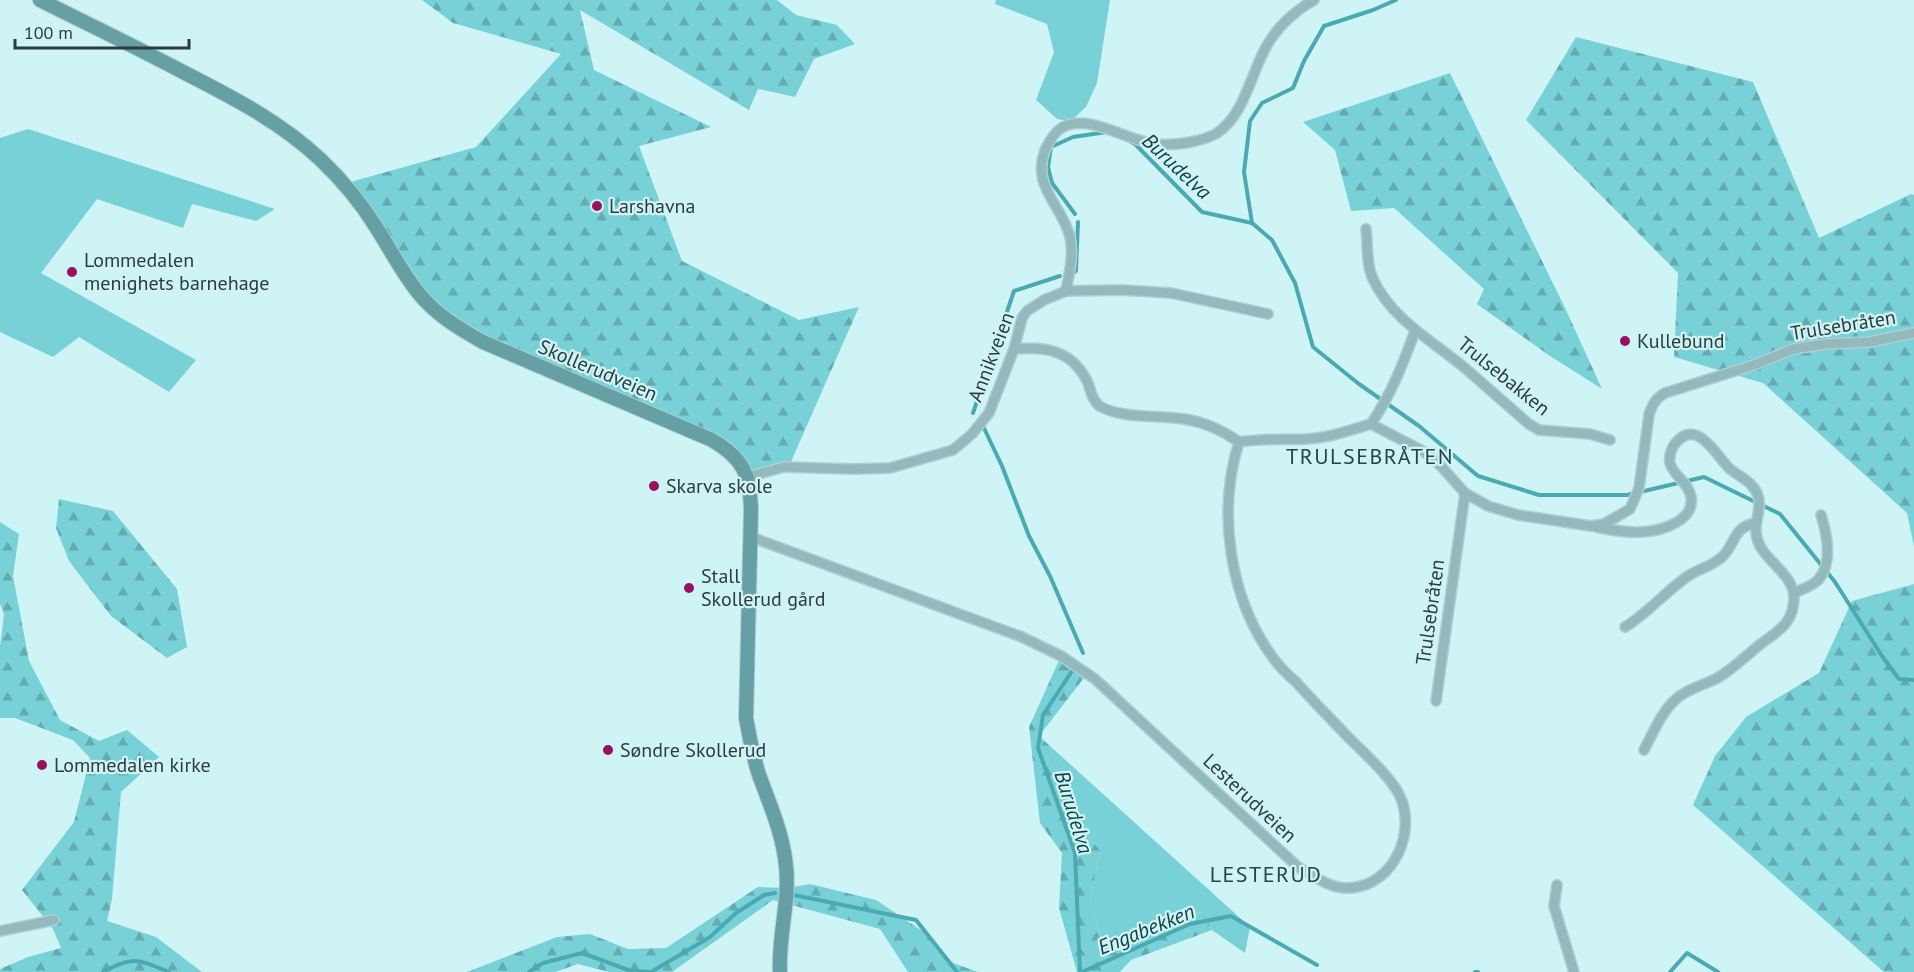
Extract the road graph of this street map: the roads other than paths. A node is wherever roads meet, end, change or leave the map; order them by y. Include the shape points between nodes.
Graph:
1 (40, 0) edge
2 (1314, 0) edge
3 (1366, 229) dead end
4 (1066, 291) junction
5 (1268, 314) dead end
6 (1415, 331) junction
7 (1914, 333) edge
8 (1014, 349) junction
9 (1371, 424) junction
10 (1610, 440) dead end
11 (1239, 442) junction
12 (748, 477) junction
13 (1465, 494) junction
14 (1821, 515) dead end
15 (1756, 524) junction
16 (1591, 526) junction
17 (751, 537) junction
18 (1794, 593) junction
19 (1625, 627) dead end
20 (1436, 701) dead end
21 (1644, 750) dead end
22 (1557, 885) dead end
23 (54, 920) dead end
24 (0, 931) edge
25 (780, 972) edge
26 (1574, 972) edge

1 - 12 street, Skollerudveien via 234,98 283,129 343,184 421,296 455,326 483,342 712,440 739,459
2 - 4 street via 1280,27 1264,49 1234,116 1207,139 1173,145 1143,142 1090,125 1074,123 1058,130 1045,151 1042,176 1070,237
3 - 6 street, Trulsebakken via 1372,278 1385,299
4 - 5 street, Annikveien via 1171,293
4 - 8 street, Annikveien via 1027,312
6 - 9 street via 1395,383
6 - 10 street, Trulsebakken via 1539,430 1590,434
7 - 16 street, Trulsebråten via 1869,342 1793,349 1665,393 1652,405 1639,488 1630,509 1604,524
8 - 11 street via 1039,349 1071,359 1099,405 1111,411 1206,424
8 - 12 street, Annikveien via 982,423 953,450 890,468 784,467
9 - 11 street via 1331,436
9 - 13 street, Trulsebråten via 1423,451
11 - 17 street, Lesterudveien via 1229,486 1227,528 1247,613 1274,659 1378,767 1401,798 1406,817 1397,858 1366,885 1343,888 1298,867 1138,717 1095,679 1061,656 1022,637
12 - 17 street
13 - 16 street, Trulsebråten via 1518,515
13 - 20 street, Trulsebråten
14 - 18 street via 1827,545 1824,569 1818,580
15 - 16 street, Trulsebråten via 1759,501 1755,490 1703,438 1691,435 1679,440 1670,455 1670,464 1689,490 1691,508 1685,517 1643,532
15 - 18 street, Trulsebråten via 1761,546
15 - 19 street via 1747,525 1736,534 1714,564 1690,575
17 - 25 street via 746,718 786,863
18 - 21 street via 1794,605 1786,623 1721,676 1676,698
22 - 26 street via 1554,906
23 - 24 street

